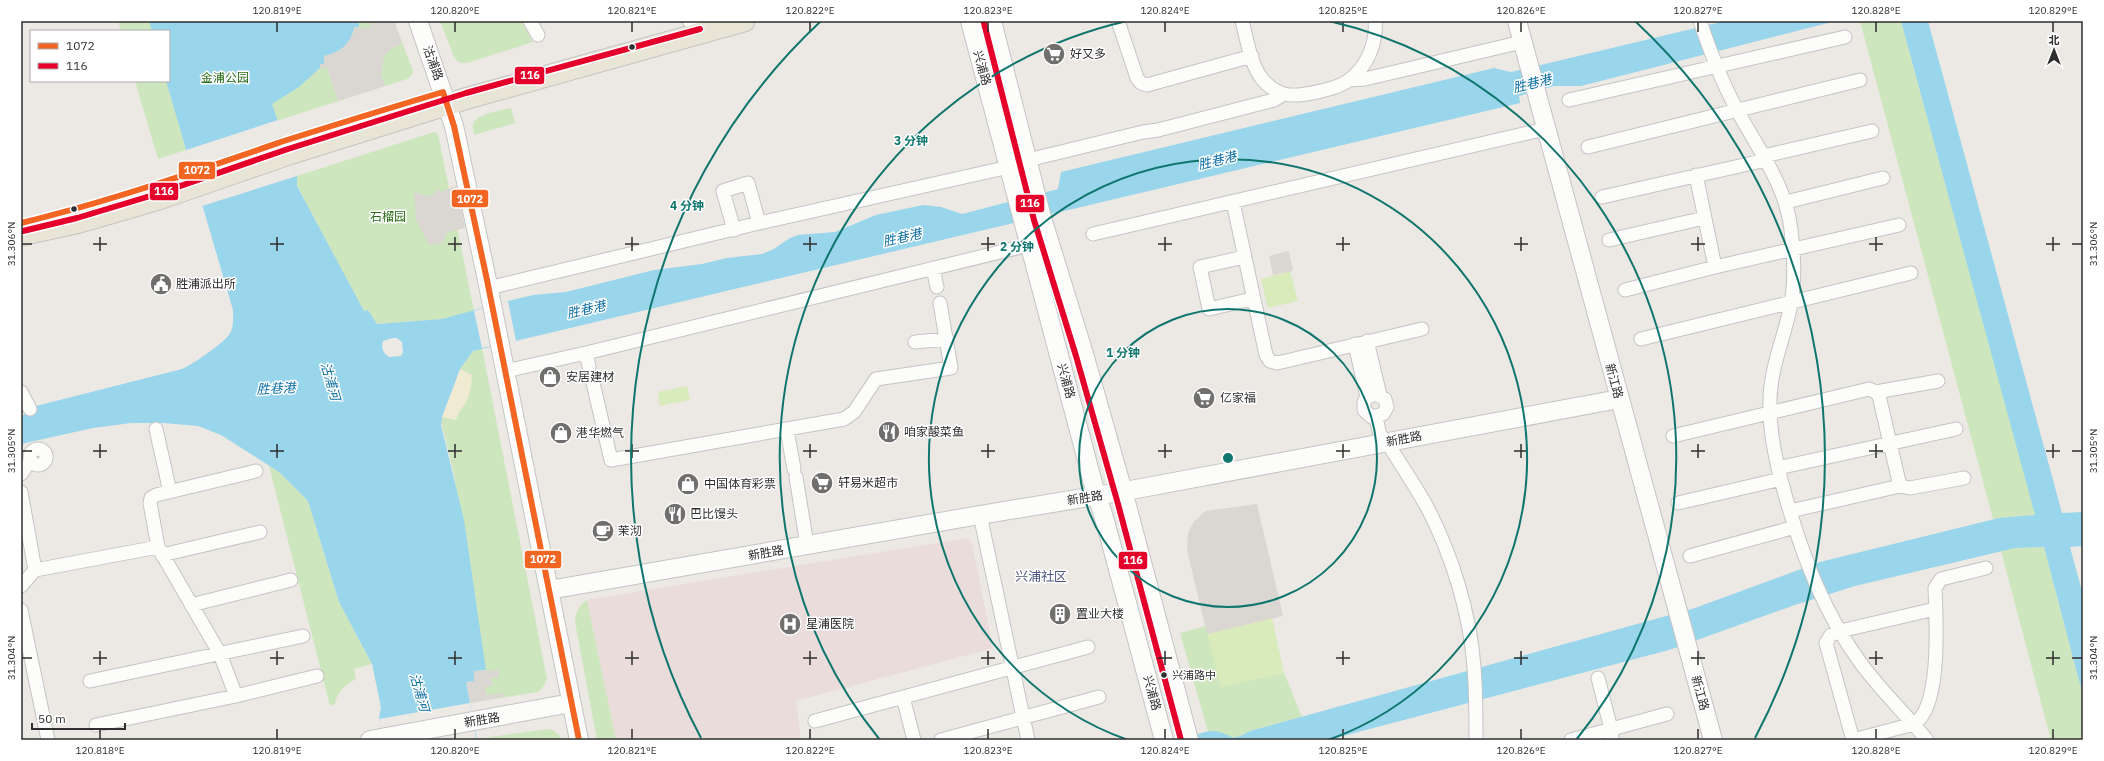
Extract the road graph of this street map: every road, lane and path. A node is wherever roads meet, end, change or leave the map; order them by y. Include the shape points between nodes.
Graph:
1 (418, 21) edge
2 (530, 21) edge
3 (744, 21) edge
4 (970, 21) edge
5 (992, 21) edge
6 (1118, 21) edge
7 (1242, 21) edge
8 (1375, 21) edge
9 (1517, 21) edge
10 (1700, 22) edge
11 (698, 24) edge
12 (538, 35) dead end
13 (1845, 37) dead end
14 (1522, 42) junction
15 (1252, 56) junction
16 (1714, 61) junction
17 (1349, 80) junction
18 (1860, 80) dead end
19 (1284, 94) junction
20 (445, 98) junction
21 (1568, 100) dead end
22 (1737, 110) junction
23 (1545, 129) junction
24 (1872, 131) dead end
25 (1588, 147) dead end
26 (1765, 158) junction
27 (1028, 160) junction
28 (1009, 168) junction
29 (1696, 175) junction
30 (1883, 178) dead end
31 (194, 179) junction
32 (1602, 197) dead end
33 (1233, 202) junction
34 (1786, 202) junction
35 (1704, 218) junction
36 (21, 222) edge
37 (759, 223) junction
38 (1899, 225) dead end
39 (734, 230) junction
40 (1093, 234) dead end
41 (21, 235) edge
42 (1609, 240) dead end
43 (1029, 245) junction
44 (1792, 249) junction
45 (1244, 257) junction
46 (1714, 267) junction
47 (933, 268) junction
48 (1911, 273) dead end
49 (937, 287) dead end
50 (488, 288) junction
51 (1625, 290) dead end
52 (1252, 300) junction
53 (940, 303) dead end
54 (1791, 303) junction
55 (1422, 329) dead end
56 (947, 339) junction
57 (1641, 339) dead end
58 (915, 342) dead end
59 (1361, 343) junction
60 (586, 353) junction
61 (589, 367) dead end
62 (505, 371) junction
63 (1938, 380) dead end
64 (593, 383) dead end
65 (21, 392) edge
66 (1876, 392) junction
67 (1374, 396) junction
68 (1619, 398) junction
69 (30, 409) dead end
70 (1770, 413) junction
71 (1380, 416) junction
72 (156, 429) dead end
73 (1956, 429) dead end
74 (787, 430) junction
75 (1673, 436) dead end
76 (1387, 442) junction
77 (1890, 442) junction
78 (30, 461) dead end
79 (256, 470) dead end
80 (21, 474) edge
81 (1779, 474) junction
82 (1964, 478) dead end
83 (1900, 486) junction
84 (1123, 491) junction
85 (21, 492) edge
86 (170, 492) junction
87 (1097, 496) junction
88 (1678, 503) dead end
89 (1790, 511) junction
90 (980, 515) junction
91 (1795, 527) junction
92 (260, 532) dead end
93 (807, 545) junction
94 (160, 551) junction
95 (1690, 556) dead end
96 (1986, 568) dead end
97 (35, 570) junction
98 (292, 580) dead end
99 (21, 586) edge
100 (549, 590) junction
101 (191, 605) junction
102 (1935, 608) junction
103 (21, 610) edge
104 (1840, 632) junction
105 (303, 636) dead end
106 (1088, 647) dead end
107 (220, 654) junction
108 (1012, 667) junction
109 (317, 676) dead end
110 (1598, 678) dead end
111 (90, 681) dead end
112 (236, 696) junction
113 (903, 697) junction
114 (1099, 698) dead end
115 (571, 704) junction
116 (1667, 714) dead end
117 (1023, 718) junction
118 (814, 721) dead end
119 (1914, 724) junction
120 (96, 725) dead end
121 (1612, 734) edge
122 (1188, 738) edge
123 (377, 739) edge
124 (48, 740) edge
125 (579, 740) edge
126 (914, 740) edge
127 (941, 740) edge
128 (1028, 740) edge
129 (1164, 740) edge
130 (1476, 740) edge
131 (1571, 740) edge
132 (1713, 740) edge
133 (1853, 740) edge
134 (1927, 740) edge

1 - 20 street, 沽浦路
2 - 12 street
3 - 11 main road
4 - 28 street, 兴浦路
5 - 27 street, 兴浦路
6 - 15 street via 1137,78 1147,85
7 - 15 street
8 - 17 street via 1374,44 1368,58
9 - 14 street, 新江路
10 - 16 street
11 - 20 main road
13 - 16 street
14 - 17 street via 1365,79
14 - 23 street, 新江路
15 - 19 street via 1262,80
16 - 21 street
16 - 22 street
17 - 19 street via 1337,86 1303,94
18 - 22 street
19 - 27 street via 1274,100 1181,124
20 - 31 main road
20 - 50 street, 沽浦路 via 454,126
22 - 25 street
22 - 26 street
23 - 33 street
23 - 68 street, 新江路
24 - 26 street
26 - 29 street
26 - 34 street
27 - 84 street, 兴浦路 via 1042,218
28 - 37 street
28 - 43 street, 兴浦路
29 - 32 street
29 - 35 street
30 - 34 street
31 - 36 main road via 155,186 76,210
31 - 41 main road via 159,198 80,222
33 - 40 street
33 - 45 street
34 - 44 street via 1792,229
35 - 42 street
35 - 46 street
37 - 39 street
37 - 39 street via 748,183 723,191
38 - 44 street
39 - 50 street
43 - 47 street
43 - 87 street, 兴浦路
44 - 46 street
44 - 54 street
45 - 52 street
45 - 52 street via 1200,267 1209,309
46 - 51 street
47 - 49 street
47 - 60 street
48 - 54 street
50 - 62 street, 沽浦路
52 - 59 street via 1266,355 1270,361 1277,363
53 - 56 street
54 - 57 street
54 - 70 street via 1769,399
55 - 59 street
56 - 58 street
56 - 74 street via 951,368 876,379 854,412 844,419
59 - 67 street
60 - 61 street
60 - 62 street
62 - 100 street, 沽浦路
63 - 66 street
64 - 74 street via 611,460
65 - 69 street
66 - 70 street via 1869,389
66 - 77 street
67 - 71 street via 1386,403
67 - 71 street via 1364,402 1364,410 1368,416
68 - 76 street, 新胜路
68 - 132 street, 新江路
70 - 75 street
70 - 81 street
71 - 76 street via 1388,433
72 - 86 street
73 - 77 street
74 - 93 street
76 - 84 street, 新胜路
76 - 130 street via 1427,507 1451,564 1462,602 1474,667
77 - 81 street
77 - 83 street
78 - 80 street
79 - 86 street
81 - 88 street
81 - 89 street
82 - 83 street via 1910,488
83 - 89 street
84 - 87 street, 新胜路
84 - 122 street, 兴浦路
85 - 97 street
86 - 94 street via 156,495 150,503
87 - 90 street, 新胜路
87 - 129 street, 兴浦路
89 - 91 street
90 - 93 street, 新胜路
90 - 108 street
91 - 95 street
91 - 104 street via 1822,601
92 - 94 street
93 - 100 street, 新胜路
94 - 97 street
94 - 101 street
96 - 102 street via 1941,578 1935,588
97 - 99 street
98 - 101 street
100 - 115 street, 沽浦路
101 - 107 street
102 - 104 street
102 - 119 street via 1936,656 1933,680 1929,701 1921,720
103 - 124 street
104 - 119 street via 1861,663
104 - 133 street via 1831,635 1826,643
105 - 107 street
106 - 108 street
107 - 111 street
107 - 112 street
108 - 113 street
108 - 117 street
109 - 112 street
110 - 121 street
112 - 120 street
113 - 118 street
113 - 126 street
114 - 117 street
115 - 123 street, 新胜路
115 - 125 street, 沽浦路
116 - 121 street
117 - 127 street
117 - 128 street
119 - 133 street
119 - 134 street
121 - 131 street

